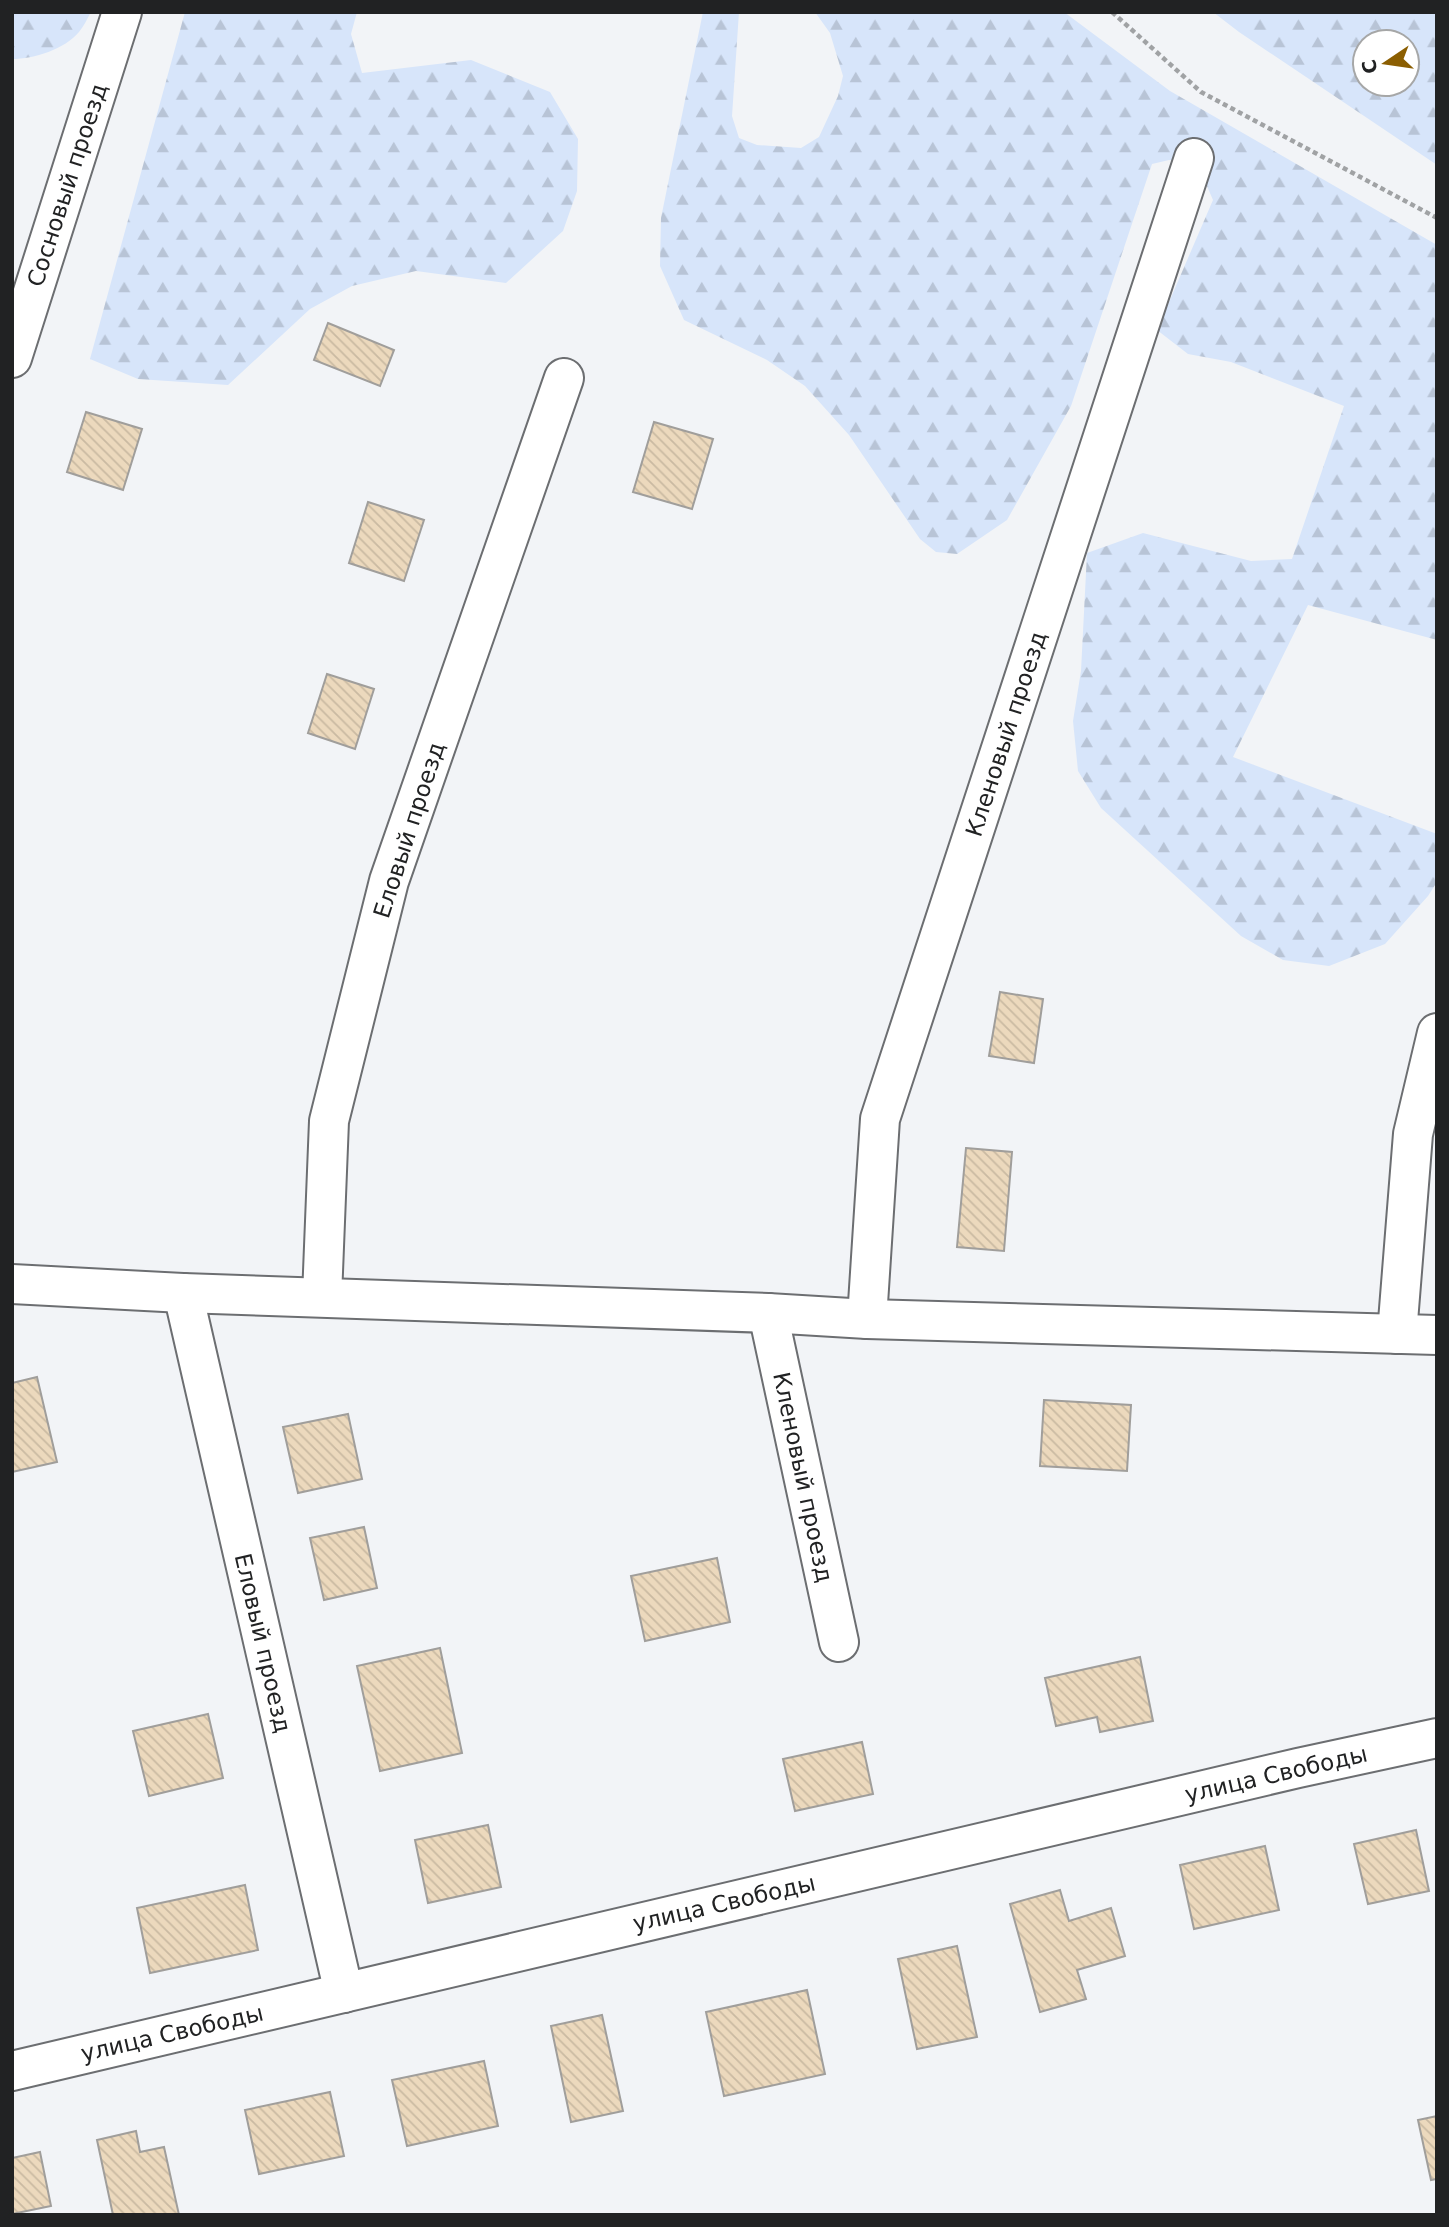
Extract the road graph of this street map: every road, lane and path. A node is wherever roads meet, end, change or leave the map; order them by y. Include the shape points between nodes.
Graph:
1 (122, 12) edge
2 (1112, 12) edge
3 (1194, 158) dead end
4 (1437, 219) edge
5 (12, 358) edge
6 (564, 378) dead end
7 (1437, 1033) edge
8 (12, 1284) edge
9 (183, 1293) junction
10 (322, 1297) junction
11 (768, 1313) junction
12 (867, 1319) junction
13 (1397, 1334) junction
14 (1437, 1335) edge
15 (839, 1642) dead end
16 (1437, 1738) edge
17 (344, 1993) junction
18 (12, 2071) edge

1 - 5 street, Сосновый проезд
2 - 4 path via 1201,92
3 - 12 street, Кленовый проезд via 880,1119
6 - 10 street, Еловый проезд via 388,881 329,1121
7 - 13 street via 1413,1134
8 - 9 street
9 - 10 street
9 - 17 street, Еловый проезд
10 - 11 street
11 - 12 street
11 - 15 street, Кленовый проезд
12 - 13 street
13 - 14 street
16 - 17 street, улица Свободы
17 - 18 street, улица Свободы

